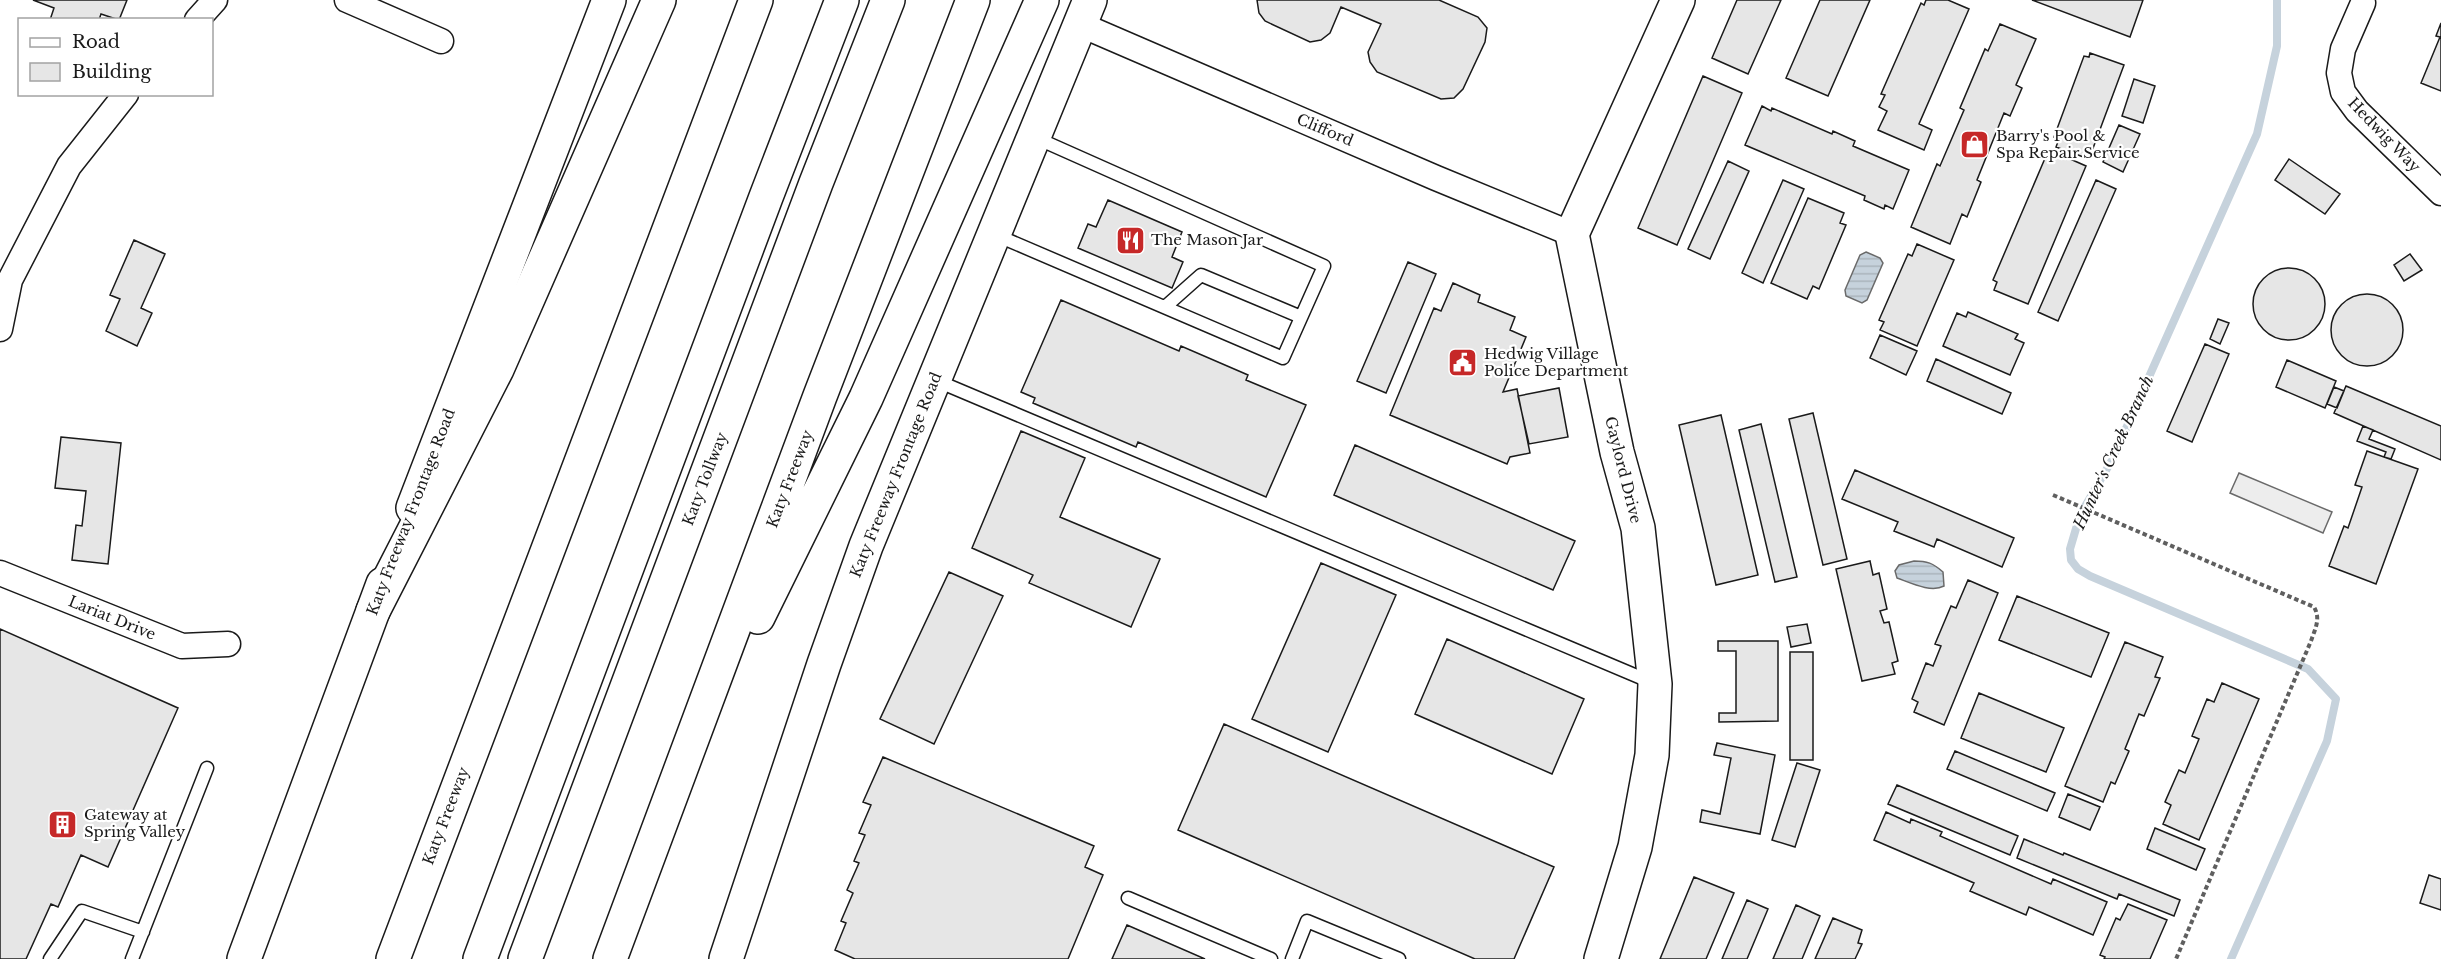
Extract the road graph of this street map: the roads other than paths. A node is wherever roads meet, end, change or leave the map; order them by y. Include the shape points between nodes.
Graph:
1 (215, 0) edge
2 (347, 0) edge
3 (609, 0) edge
4 (659, 0) edge
5 (756, 0) edge
6 (842, 0) edge
7 (888, 0) edge
8 (973, 0) edge
9 (1042, 0) edge
10 (1678, 0) edge
11 (2363, 3) dead end
12 (1085, 12) edge
13 (198, 18) edge
14 (441, 41) dead end
15 (124, 96) edge
16 (1033, 137) junction
17 (2441, 193) edge
18 (993, 234) junction
19 (1572, 234) junction
20 (5, 278) edge
21 (1165, 307) junction
22 (1301, 316) junction
23 (0, 329) edge
24 (934, 379) junction
25 (0, 573) edge
26 (373, 611) junction
27 (228, 644) dead end
28 (1655, 684) junction
29 (207, 768) dead end
30 (674, 789) junction
31 (1128, 898) dead end
32 (143, 932) junction
33 (50, 959) edge
34 (132, 959) edge
35 (244, 959) edge
36 (393, 959) edge
37 (480, 959) edge
38 (525, 959) edge
39 (610, 959) edge
40 (726, 959) edge
41 (1271, 959) edge
42 (1292, 959) edge
43 (1399, 959) edge
44 (1600, 959) edge

1 - 13 street
2 - 14 street
3 - 26 main road, Katy Freeway Frontage Road
4 - 26 main road via 497,369
5 - 36 main road, Katy Freeway
6 - 37 main road
7 - 38 main road, Katy Tollway
8 - 30 main road, Katy Freeway
9 - 30 main road via 866,398
10 - 19 main road
11 - 17 street, Hedwig Way via 2343,49 2339,73 2343,92 2357,111
12 - 16 main road, Katy Freeway Frontage Road
12 - 19 street, Clifford via 1436,178
15 - 20 street via 69,166
16 - 18 main road, Katy Freeway Frontage Road
16 - 22 lane via 1324,266
18 - 21 lane
18 - 24 main road, Katy Freeway Frontage Road
19 - 28 main road, Gaylord Drive via 1617,452 1638,528
20 - 23 street
21 - 22 lane via 1201,275
21 - 22 lane via 1283,358
24 - 28 lane
24 - 40 main road, Katy Freeway Frontage Road via 843,607
25 - 27 street, Lariat Drive via 182,646
26 - 35 main road, Katy Freeway Frontage Road
28 - 44 main road, Gaylord Drive via 1652,754 1635,847
29 - 32 lane
30 - 39 main road, Katy Freeway
31 - 41 lane
32 - 33 lane via 82,911
32 - 34 lane
42 - 43 lane via 1307,921

